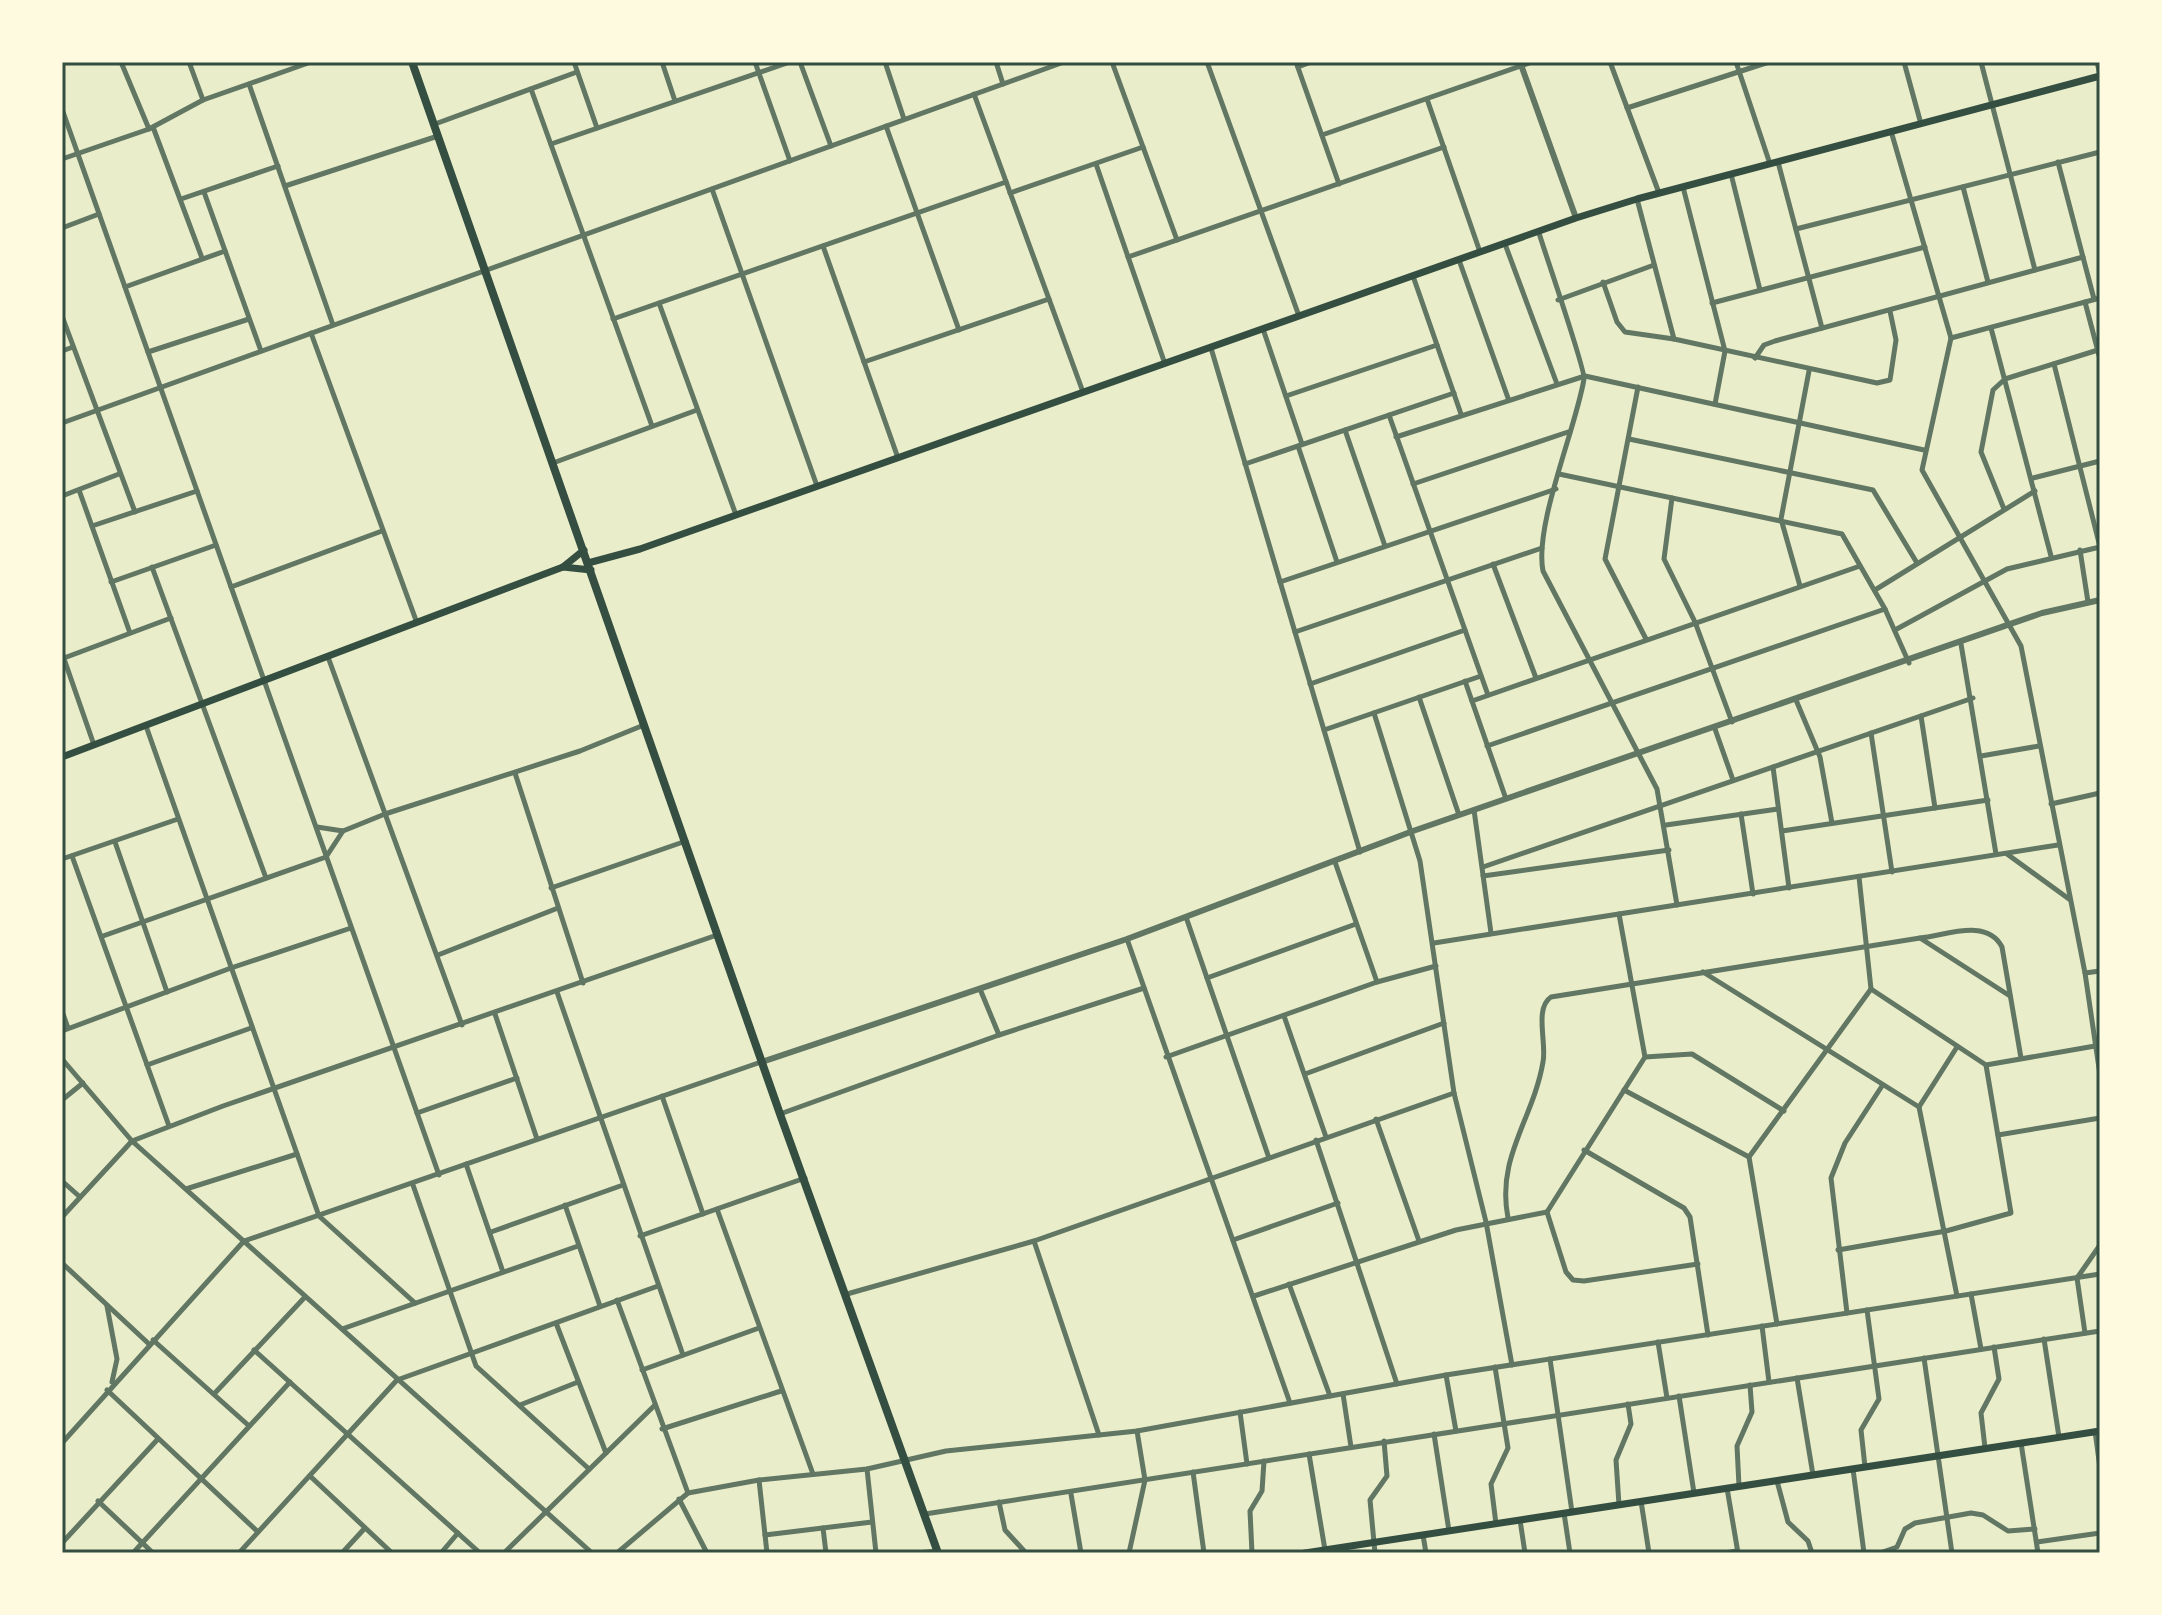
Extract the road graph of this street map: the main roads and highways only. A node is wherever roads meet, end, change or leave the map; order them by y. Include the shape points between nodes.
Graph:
1 (412, 62) edge
2 (2100, 75) edge
3 (584, 550) junction
4 (589, 566) junction
5 (563, 567) junction
6 (62, 757) edge
7 (2097, 1431) edge
8 (938, 1552) edge
9 (1305, 1553) edge

1 - 3 highway
2 - 4 main road via 1576,218
3 - 4 highway
3 - 5 main road
4 - 5 main road
4 - 8 highway
5 - 6 main road
7 - 9 main road

